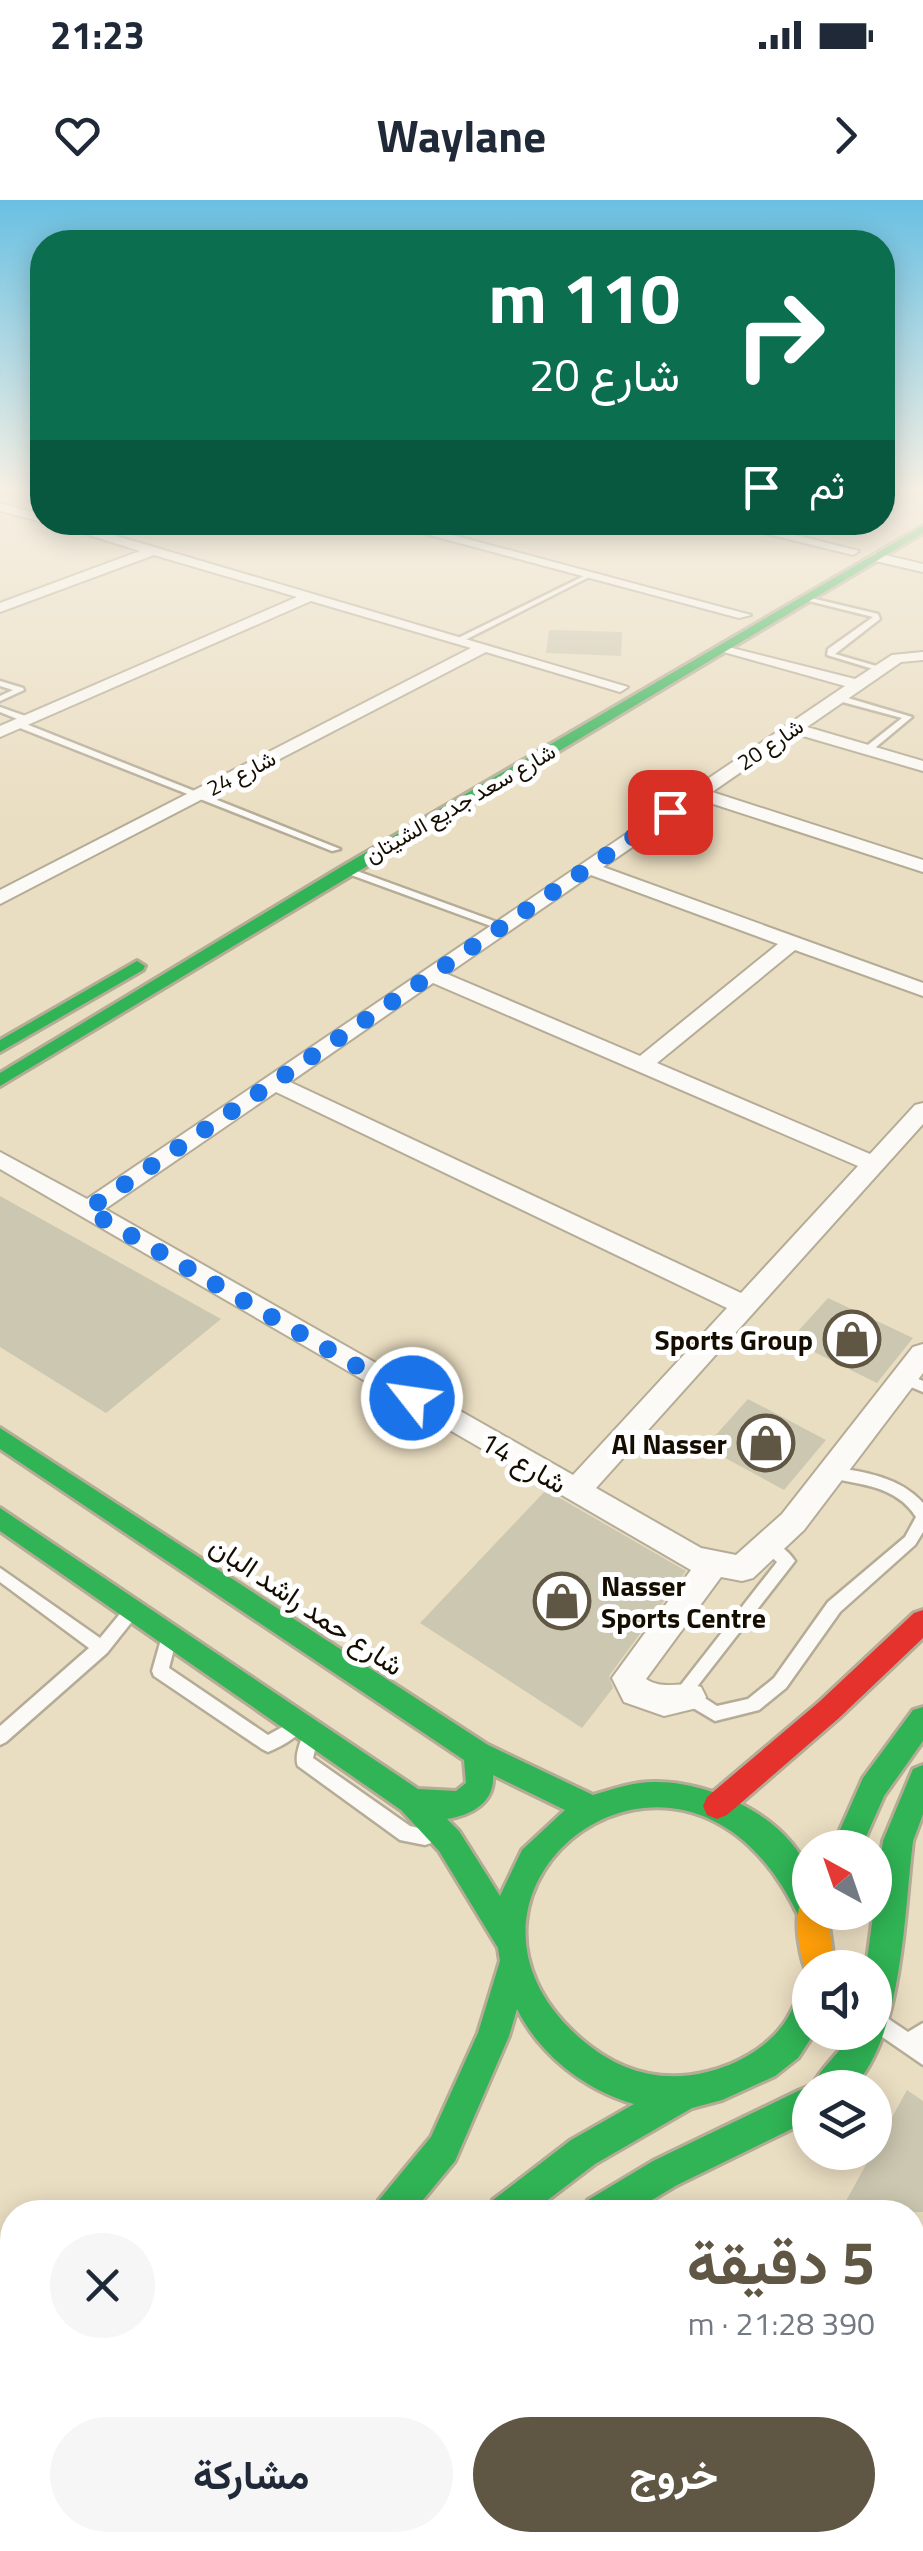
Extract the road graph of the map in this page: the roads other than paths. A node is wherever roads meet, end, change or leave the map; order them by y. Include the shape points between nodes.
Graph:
1 (25, 599) edge
2 (305, 599) edge
3 (315, 599) edge
4 (542, 599) edge
5 (684, 599) edge
6 (773, 599) edge
7 (807, 599) joint
8 (0, 608) edge
9 (744, 614) junction
10 (458, 640) junction
11 (483, 648) junction
12 (725, 648) junction
13 (923, 656) edge
14 (880, 670) junction
15 (0, 683) edge
16 (858, 685) junction
17 (620, 688) junction
18 (0, 698) edge
19 (838, 698) junction
20 (0, 709) edge
21 (23, 722) junction
22 (792, 728) junction
23 (0, 732) edge
24 (868, 750) junction
25 (923, 766) edge
26 (697, 794) junction
27 (198, 795) junction
28 (361, 835) junction
29 (388, 846) junction
30 (326, 854) junction
31 (923, 866) edge
32 (589, 868) junction
33 (346, 870) junction
34 (0, 898) edge
35 (502, 927) junction
36 (792, 942) junction
37 (150, 958) dead end
38 (431, 975) junction
39 (923, 990) edge
40 (0, 1047) edge
41 (642, 1065) junction
42 (0, 1082) edge
43 (274, 1082) junction
44 (923, 1110) edge
45 (0, 1160) edge
46 (874, 1164) junction
47 (87, 1210) junction
48 (744, 1305) junction
49 (923, 1354) edge
50 (914, 1382) edge
51 (0, 1437) edge
52 (831, 1472) junction
53 (575, 1492) junction
54 (98, 1501) junction
55 (70, 1508) dead end
56 (923, 1517) edge
57 (0, 1518) edge
58 (52, 1526) dead end
59 (767, 1546) junction
60 (56, 1557) junction
61 (728, 1566) junction
62 (0, 1574) edge
63 (132, 1610) junction
64 (923, 1621) edge
65 (170, 1636) junction
66 (101, 1648) junction
67 (688, 1698) junction
68 (923, 1719) edge
69 (305, 1729) junction
70 (0, 1737) edge
71 (478, 1754) junction
72 (923, 1778) edge
73 (410, 1801) junction
74 (717, 1806) junction
75 (588, 1807) junction
76 (854, 1830) edge
77 (448, 1841) junction
78 (792, 1869) edge
79 (511, 1941) junction
80 (885, 1950) edge
81 (513, 1967) junction
82 (892, 2028) edge
83 (792, 2038) edge
84 (918, 2044) edge
85 (682, 2096) junction
86 (792, 2112) edge
87 (402, 2200) edge
88 (520, 2200) edge
89 (620, 2200) edge

1 - 8 street
2 - 21 street
3 - 10 street
4 - 10 lane
5 - 9 street
6 - 9 street, شارع سعد جديع الشيتان
7 - 12 street, شارع سعد جديع الشيتان
7 - 14 lane via 876,615 831,655
9 - 17 street, شارع سعد جديع الشيتان
10 - 11 street
11 - 17 street
11 - 27 street, شارع 24
12 - 16 street
12 - 29 street, شارع سعد جديع الشيتان
13 - 14 street, شارع 20 via 897,658
14 - 16 street, شارع 20
15 - 18 lane via 20,690
16 - 19 street, شارع 20
17 - 28 street, شارع سعد جديع الشيتان
19 - 22 street, شارع 20
19 - 24 lane via 908,718
20 - 21 lane
21 - 23 street
21 - 27 lane
22 - 24 street
22 - 26 street, شارع 20
24 - 25 street
26 - 31 street
26 - 32 street, شارع 20
27 - 30 lane
27 - 34 street, شارع 24
28 - 29 street via 363,846
28 - 30 street, شارع سعد جديع الشيتان
29 - 33 street, شارع سعد جديع الشيتان
30 - 33 street
32 - 35 street, شارع 20
32 - 36 street
33 - 35 lane
33 - 42 street, شارع سعد جديع الشيتان
35 - 38 street, شارع 20
36 - 39 street
36 - 41 street
37 - 40 street
38 - 41 street
38 - 43 street, شارع 20
41 - 46 street
43 - 47 street, شارع 20
43 - 48 street
44 - 46 street
45 - 47 street, شارع 14
46 - 48 street
47 - 53 street, شارع 14
48 - 53 street
49 - 50 street
50 - 52 street
51 - 54 street, شارع حمد راشد البان
52 - 56 lane via 876,1480 917,1502
52 - 59 street
53 - 61 street, شارع 14 via 694,1560
54 - 55 street
54 - 71 street, شارع حمد راشد البان
56 - 67 lane via 910,1541 834,1607 780,1683 754,1705 714,1714
57 - 60 street
58 - 60 street via 48,1537
59 - 61 street
59 - 67 lane via 786,1560 688,1686
60 - 63 street
61 - 67 street via 628,1678 636,1692 664,1702
62 - 66 lane
63 - 65 street
63 - 66 lane
64 - 74 street
65 - 69 street
65 - 69 lane via 160,1671 268,1744
66 - 70 lane
68 - 76 street via 872,1787
69 - 73 street
69 - 77 lane via 304,1761 406,1834
71 - 73 street via 484,1772 464,1805 436,1808
71 - 75 street, شارع حمد راشد البان
72 - 80 street via 898,1836
73 - 77 street
74 - 75 street via 670,1794 623,1795
74 - 78 street via 760,1833
75 - 79 street via 546,1836 520,1874
77 - 79 street
79 - 81 street
81 - 85 street via 535,2017 574,2059 626,2087
81 - 87 street via 493,2036 443,2149
82 - 84 lane
83 - 85 street via 778,2057 734,2084
85 - 88 street via 583,2152
86 - 89 street

